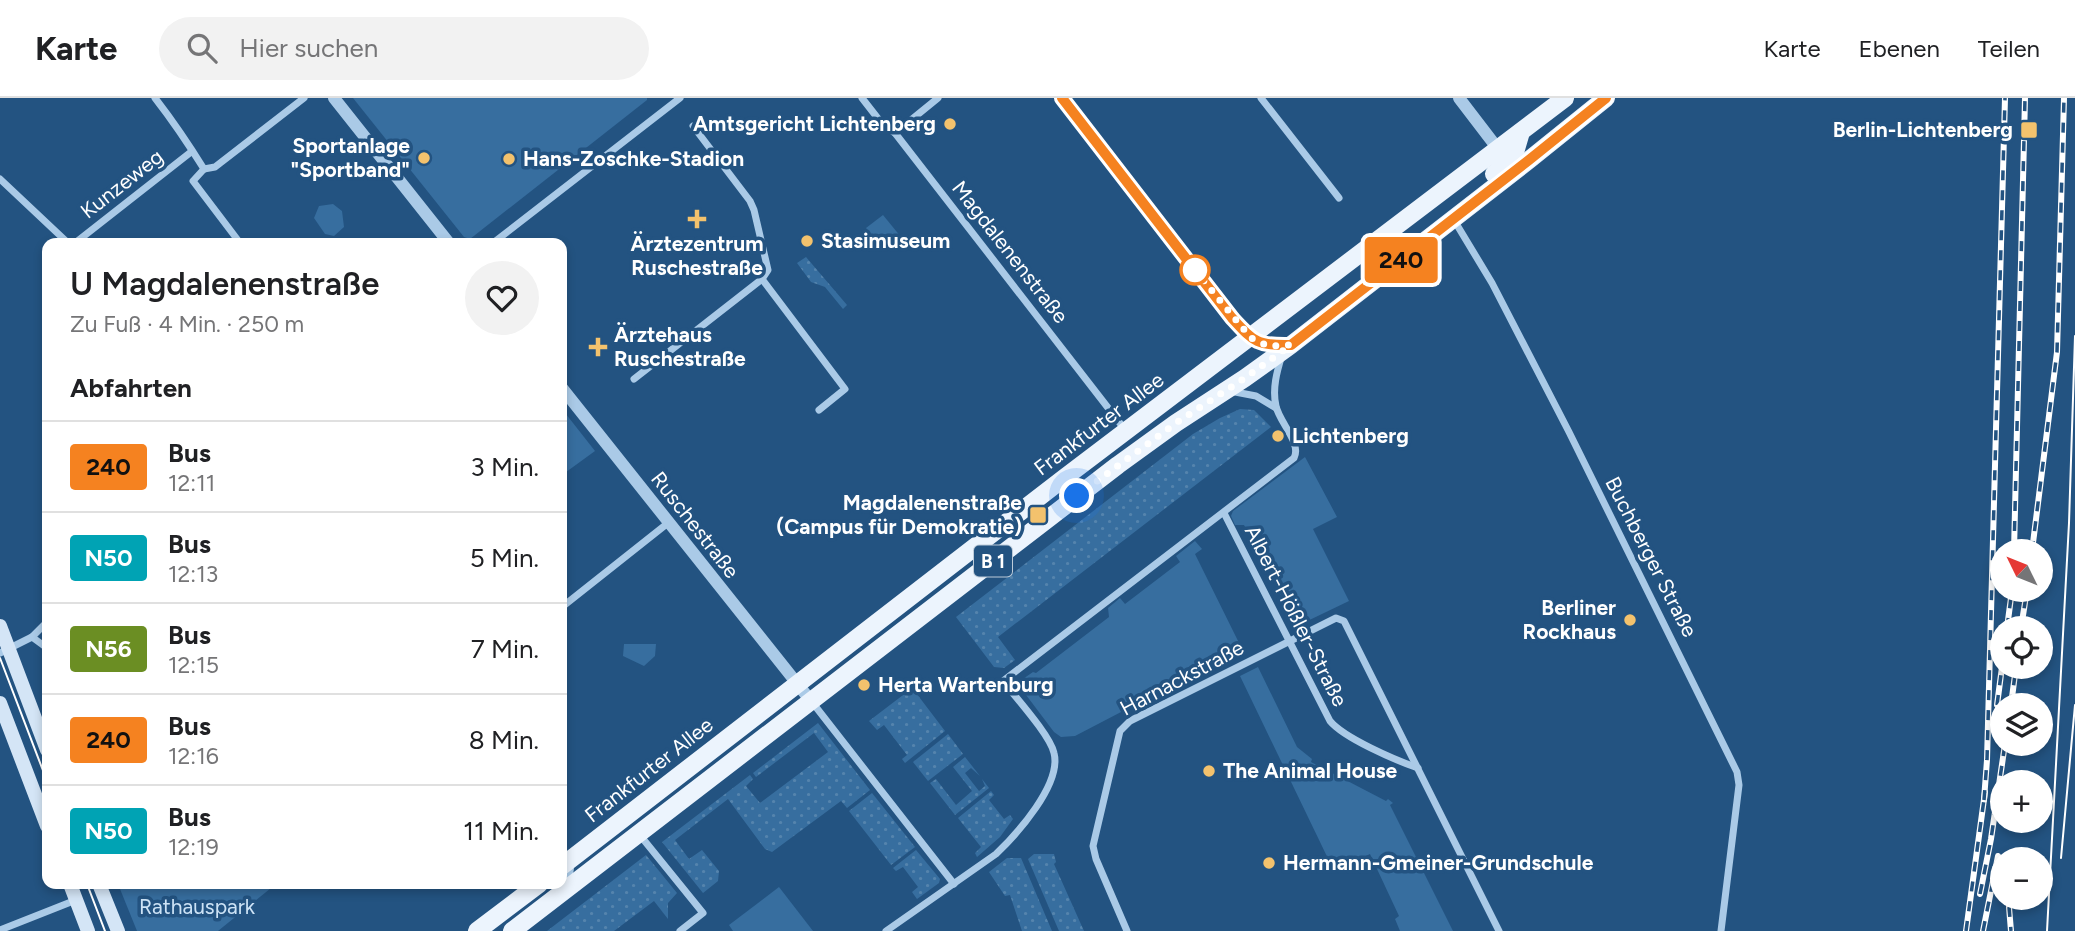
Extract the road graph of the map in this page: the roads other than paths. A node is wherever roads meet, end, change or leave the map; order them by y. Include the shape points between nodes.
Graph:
1 (155, 98) edge
2 (304, 98) edge
3 (334, 98) edge
4 (680, 98) edge
5 (862, 98) edge
6 (938, 98) edge
7 (1062, 98) edge
8 (1261, 98) edge
9 (1459, 98) edge
10 (1565, 98) edge
11 (1606, 98) edge
12 (693, 126) dead end
13 (1521, 132) junction
14 (895, 133) junction
15 (1498, 149) junction
16 (191, 152) junction
17 (204, 169) junction
18 (0, 178) edge
19 (1339, 198) dead end
20 (1423, 206) junction
21 (1453, 219) junction
22 (63, 238) edge
23 (81, 238) edge
24 (236, 238) edge
25 (445, 238) edge
26 (499, 238) edge
27 (762, 279) junction
28 (1251, 338) junction
29 (1287, 347) junction
30 (635, 379) dead end
31 (1226, 391) junction
32 (567, 394) edge
33 (1276, 408) junction
34 (819, 410) dead end
35 (1126, 431) junction
36 (1224, 513) junction
37 (668, 523) junction
38 (567, 603) edge
39 (1336, 618) joint
40 (0, 626) edge
41 (42, 627) edge
42 (32, 637) junction
43 (1289, 642) junction
44 (42, 644) edge
45 (4, 651) edge
46 (798, 685) junction
47 (811, 701) junction
48 (0, 703) edge
49 (42, 738) edge
50 (1418, 768) junction
51 (42, 812) edge
52 (639, 833) junction
53 (567, 857) edge
54 (567, 861) edge
55 (567, 880) edge
56 (954, 884) junction
57 (567, 888) edge
58 (71, 889) edge
59 (101, 889) edge
60 (532, 889) edge
61 (563, 889) edge
62 (566, 889) edge
63 (561, 893) junction
64 (76, 900) junction
65 (0, 930) edge
66 (88, 931) edge
67 (118, 931) edge
68 (477, 931) edge
69 (512, 931) edge
70 (680, 931) edge
71 (886, 931) edge
72 (1127, 931) edge
73 (1499, 931) edge
74 (1721, 931) edge

1 - 16 street
2 - 17 street via 215,167
3 - 25 street
4 - 26 street
5 - 14 street, Magdalenenstraße
6 - 14 street
7 - 28 street
8 - 19 street
9 - 15 street
10 - 13 main road, Frankfurter Allee / B 1
11 - 21 main road, Frankfurter Allee / B 1
12 - 27 street via 754,210 768,262
13 - 15 main road, Frankfurter Allee / B 1
13 - 21 main road via 1514,156 1472,190
14 - 35 street, Magdalenenstraße
15 - 20 main road, Frankfurter Allee / B 1
15 - 21 main road via 1494,163 1457,193
16 - 17 street
16 - 23 street, Kunzeweg
17 - 24 street via 192,181
18 - 22 street
20 - 21 main road
20 - 28 main road, Frankfurter Allee / B 1
21 - 29 main road, Frankfurter Allee / B 1
21 - 74 street, Buchberger Straße via 1558,410 1733,760 1739,785
27 - 30 street
27 - 34 street via 845,389
28 - 29 street via 1268,346
28 - 35 main road, Frankfurter Allee / B 1
29 - 31 main road, Frankfurter Allee / B 1
29 - 33 street via 1276,378
31 - 33 street via 1256,396
31 - 47 main road, Frankfurter Allee / B 1 via 1118,465
32 - 37 street, Ruschestraße
33 - 36 street via 1296,454
35 - 46 main road, Frankfurter Allee / B 1
36 - 43 street, Albert-Hößler-Straße
36 - 56 street via 1003,681 1051,745 1056,762 1044,796 1010,841
37 - 38 street
37 - 46 street, Ruschestraße
39 - 43 street, Harnackstraße
39 - 50 street, Albert-Hößler-Straße via 1343,621
40 - 45 main road
41 - 42 street
42 - 44 street
42 - 45 street
43 - 50 street, Albert-Hößler-Straße via 1333,724
43 - 72 street, Harnackstraße via 1130,721 1120,731 1093,846
45 - 49 main road
46 - 47 street, Ruschestraße
46 - 53 main road, Frankfurter Allee / B 1
47 - 52 main road, Frankfurter Allee / B 1
47 - 56 street
48 - 51 main road
50 - 73 street, Albert-Hößler-Straße
52 - 57 main road, Frankfurter Allee / B 1
52 - 70 street, Frankfurter Allee via 703,913
54 - 55 street via 572,869
56 - 71 street
58 - 64 main road
59 - 67 main road
60 - 68 main road
61 - 63 street
62 - 63 main road, Frankfurter Allee / B 1
63 - 69 main road, Frankfurter Allee / B 1
64 - 65 street
64 - 66 main road

